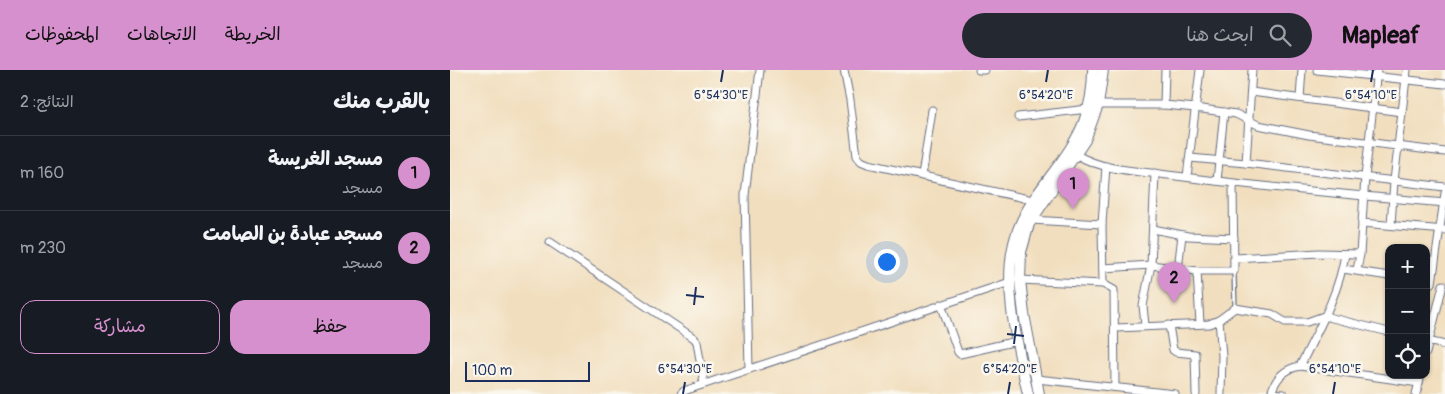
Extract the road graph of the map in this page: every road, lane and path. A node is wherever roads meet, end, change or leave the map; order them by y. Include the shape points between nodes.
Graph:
1 (760, 70) edge
2 (844, 70) edge
3 (979, 70) edge
4 (985, 70) edge
5 (1093, 70) edge
6 (1103, 70) edge
7 (1165, 70) edge
8 (1200, 70) edge
9 (1252, 70) edge
10 (1302, 70) edge
11 (1317, 70) edge
12 (1407, 70) edge
13 (1376, 73) edge
14 (1406, 80) junction
15 (1445, 84) edge
16 (1252, 92) junction
17 (1300, 98) junction
18 (1098, 104) junction
19 (1164, 105) junction
20 (1196, 108) junction
21 (1372, 108) junction
22 (932, 110) dead end
23 (1088, 110) junction
24 (1224, 112) junction
25 (1402, 112) junction
26 (1018, 117) dead end
27 (1249, 121) junction
28 (1368, 143) junction
29 (1397, 146) junction
30 (1445, 152) edge
31 (1077, 154) junction
32 (1190, 158) junction
33 (1220, 160) junction
34 (1246, 163) junction
35 (1106, 166) junction
36 (1155, 173) junction
37 (922, 176) junction
38 (1187, 177) junction
39 (1365, 177) junction
40 (1217, 181) junction
41 (1394, 181) junction
42 (1233, 184) junction
43 (1445, 187) edge
44 (1445, 193) edge
45 (1364, 196) junction
46 (1393, 199) junction
47 (1033, 200) junction
48 (1444, 203) edge
49 (1031, 220) junction
50 (1362, 223) junction
51 (1102, 224) junction
52 (1391, 225) junction
53 (1153, 229) junction
54 (1442, 229) edge
55 (1182, 235) junction
56 (1234, 238) junction
57 (550, 242) dead end
58 (1345, 254) junction
59 (1360, 254) junction
60 (1234, 258) junction
61 (1151, 265) junction
62 (1103, 268) junction
63 (1178, 268) junction
64 (1343, 269) junction
65 (1357, 270) junction
66 (1197, 271) junction
67 (1234, 272) junction
68 (1385, 275) edge
69 (1430, 278) edge
70 (1015, 281) junction
71 (1430, 282) edge
72 (1103, 284) junction
73 (1444, 285) edge
74 (940, 304) junction
75 (1235, 308) junction
76 (1324, 316) junction
77 (1219, 320) junction
78 (1200, 324) junction
79 (1145, 325) junction
80 (1169, 325) junction
81 (1116, 328) junction
82 (1385, 331) edge
83 (1430, 334) edge
84 (1017, 341) junction
85 (1430, 341) edge
86 (1445, 345) edge
87 (1300, 366) junction
88 (748, 369) junction
89 (1385, 375) edge
90 (1037, 379) junction
91 (1420, 379) edge
92 (704, 384) junction
93 (1115, 387) junction
94 (1141, 392) edge
95 (1271, 393) edge
96 (680, 394) edge
97 (1028, 394) edge
98 (1039, 394) edge
99 (1175, 394) edge
100 (1196, 394) edge
101 (1221, 394) edge
102 (1283, 394) edge
103 (1416, 394) edge

1 - 88 street via 745,195
2 - 37 street via 857,156 868,164
3 - 4 street
5 - 23 main road
6 - 18 main road
7 - 19 street
8 - 20 street
9 - 16 street
10 - 17 street
11 - 13 street
12 - 14 street
13 - 14 street
13 - 21 street
14 - 15 street
14 - 25 street
16 - 17 street
16 - 27 street
17 - 21 street
18 - 19 street
18 - 23 street
18 - 31 main road
19 - 20 street
20 - 24 street
20 - 32 street
21 - 25 street
21 - 28 street
22 - 37 street
23 - 26 street
23 - 47 main road via 1074,142
24 - 27 street
24 - 33 street
25 - 29 street
27 - 28 street
27 - 34 street
28 - 29 street
28 - 39 street
29 - 30 street
29 - 41 street
31 - 35 street
31 - 49 main road
32 - 33 street
32 - 38 street
33 - 34 street
33 - 40 street
34 - 39 street
35 - 36 street
35 - 51 street
36 - 38 street
36 - 53 street
37 - 47 street
38 - 40 street
39 - 41 street
39 - 45 street
40 - 42 street
41 - 43 street
41 - 46 street
42 - 45 street
42 - 56 street
44 - 48 street
45 - 46 street
45 - 50 street
46 - 48 street
46 - 52 street
47 - 70 main road via 1012,252
48 - 54 street
49 - 51 street
49 - 70 main road
50 - 52 street
50 - 59 street
51 - 62 street
52 - 54 street
53 - 55 street
53 - 61 street
54 - 69 street
55 - 56 street
55 - 63 street
56 - 60 street
57 - 92 street via 694,338
58 - 59 street
58 - 60 street
58 - 64 street
59 - 65 street
60 - 67 street
61 - 62 street
61 - 63 street
61 - 79 street via 1143,306
62 - 72 street
63 - 66 street
64 - 65 street
64 - 76 street via 1336,293
65 - 68 street
66 - 67 street
66 - 78 street
67 - 75 lane
70 - 72 street
70 - 74 street
70 - 84 main road
70 - 90 main road
71 - 73 street
72 - 81 street via 1115,293
73 - 83 street
74 - 84 street via 960,354
74 - 88 street
75 - 76 street via 1272,314 1285,322 1307,322
75 - 77 street
76 - 82 street
76 - 87 street
77 - 78 street
77 - 101 street
78 - 80 street
79 - 80 street
79 - 81 street
80 - 100 street via 1173,350 1196,354
81 - 93 street
84 - 97 main road
85 - 86 street
87 - 89 street
87 - 95 street via 1286,370
88 - 92 street
90 - 93 street
90 - 98 main road
91 - 103 street
92 - 96 street
93 - 94 street
94 - 99 street
95 - 102 street

